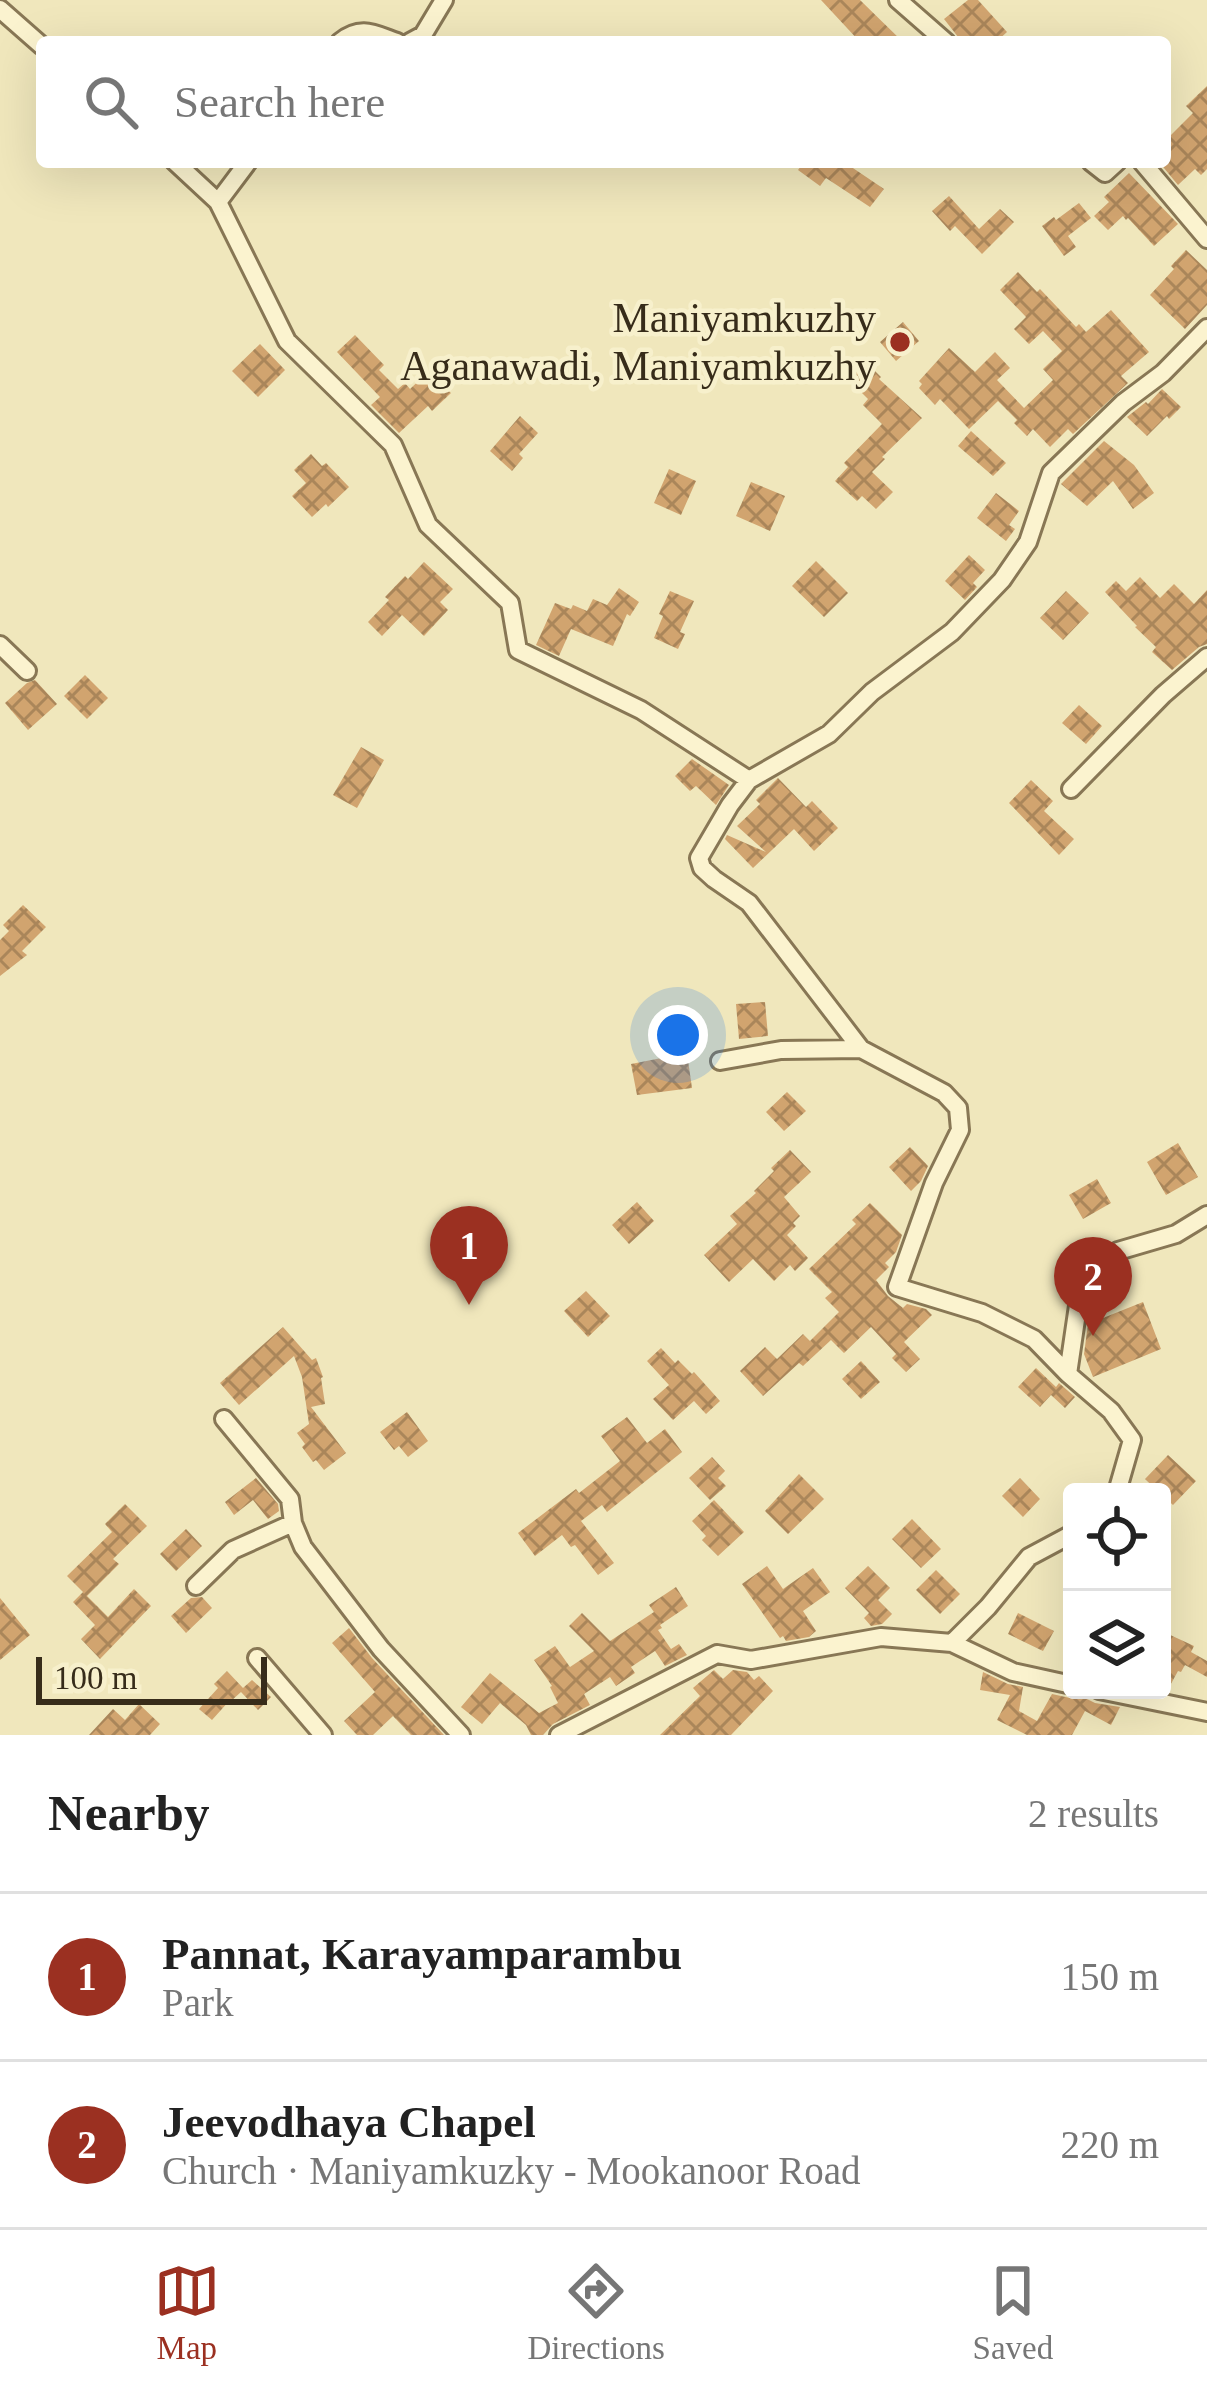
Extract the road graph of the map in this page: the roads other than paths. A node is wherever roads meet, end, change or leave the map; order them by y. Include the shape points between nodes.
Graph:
1 (444, 0) edge
2 (898, 0) edge
3 (0, 10) edge
4 (348, 36) edge
5 (380, 36) edge
6 (421, 36) edge
7 (939, 36) edge
8 (36, 41) edge
9 (181, 168) edge
10 (244, 168) edge
11 (1147, 168) edge
12 (218, 202) junction
13 (1207, 238) edge
14 (1207, 328) edge
15 (0, 645) edge
16 (1207, 657) edge
17 (27, 671) dead end
18 (749, 780) junction
19 (1070, 789) dead end
20 (861, 1049) junction
21 (720, 1061) dead end
22 (1207, 1215) edge
23 (1068, 1374) junction
24 (224, 1419) dead end
25 (1120, 1483) edge
26 (293, 1523) junction
27 (1063, 1539) edge
28 (196, 1586) dead end
29 (952, 1643) junction
30 (257, 1658) dead end
31 (1063, 1682) edge
32 (1143, 1699) edge
33 (1207, 1712) edge
34 (323, 1735) edge
35 (461, 1735) edge
36 (560, 1735) edge

1 - 6 street
2 - 7 street
3 - 8 street
4 - 5 street
9 - 12 street
10 - 12 street
11 - 13 street
12 - 18 street via 287,341 393,445 428,525 510,603 518,650 641,710
14 - 18 street via 1051,473 1028,542 952,632 829,734
15 - 17 street
16 - 19 street
18 - 20 street via 699,858 702,868 749,903
20 - 21 street
20 - 23 street via 958,1108 960,1130 897,1287 1034,1339
22 - 23 street via 1104,1258 1084,1279
23 - 25 street via 1132,1439
24 - 26 street via 290,1499
26 - 28 street via 233,1550
26 - 35 street via 381,1649
27 - 29 street via 1029,1557
29 - 31 street via 1013,1672
29 - 36 street via 881,1636 751,1660 717,1654
30 - 34 street
32 - 33 street

